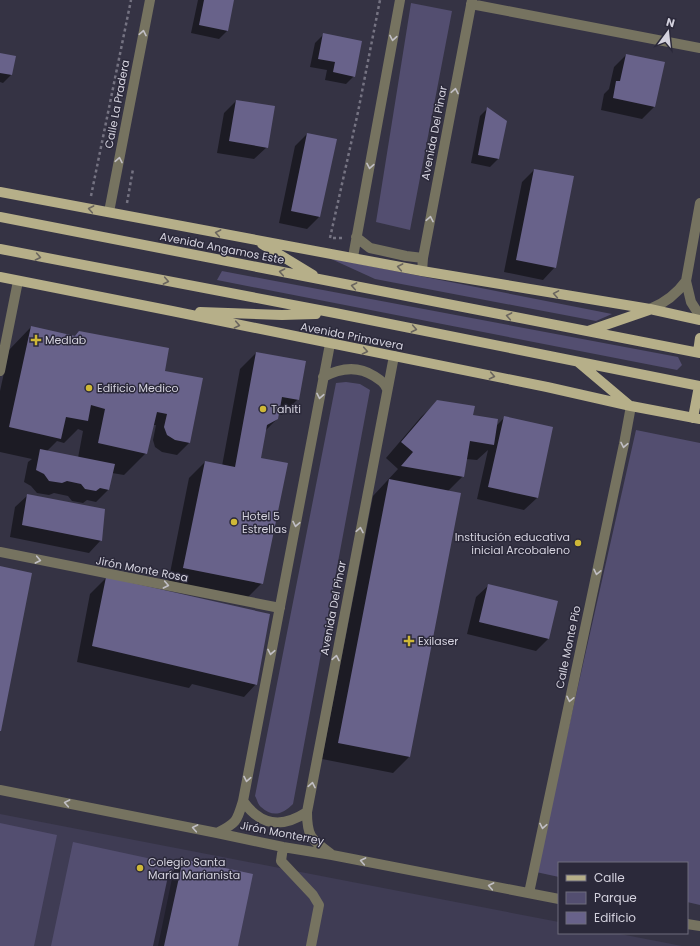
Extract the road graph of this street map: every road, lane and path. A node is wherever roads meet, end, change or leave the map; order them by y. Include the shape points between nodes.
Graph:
1 (131, 0) edge
2 (150, 0) edge
3 (380, 0) edge
4 (400, 0) edge
5 (472, 2) edge
6 (700, 48) edge
7 (0, 192) edge
8 (700, 203) edge
9 (88, 208) junction
10 (109, 212) junction
11 (0, 217) edge
12 (357, 236) junction
13 (257, 240) junction
14 (0, 249) edge
15 (353, 257) junction
16 (423, 258) junction
17 (422, 271) junction
18 (0, 277) edge
19 (320, 279) junction
20 (18, 281) junction
21 (686, 281) junction
22 (650, 309) junction
23 (172, 311) junction
24 (335, 313) junction
25 (700, 316) edge
26 (700, 320) edge
27 (586, 331) junction
28 (700, 338) edge
29 (330, 344) junction
30 (699, 352) edge
31 (394, 356) junction
32 (577, 361) junction
33 (0, 371) edge
34 (324, 378) junction
35 (699, 386) edge
36 (388, 389) junction
37 (631, 406) junction
38 (697, 418) edge
39 (0, 552) edge
40 (280, 608) junction
41 (0, 790) edge
42 (243, 801) junction
43 (307, 812) junction
44 (217, 833) junction
45 (283, 847) junction
46 (332, 855) junction
47 (529, 893) junction
48 (558, 899) edge
49 (688, 924) edge
50 (700, 926) edge
51 (311, 946) edge

1 - 9 path
10 -> 2 street, Calle La Pradera
3 - 12 path via 330,238
4 -> 12 street
5 - 6 street
16 -> 5 street, Avenida Del Pinar
7 - 9 main road
8 - 21 street
10 -> 9 main road
13 -> 10 main road
19 -> 11 main road, Avenida Angamos Este
12 - 15 street
12 - 16 street via 370,248
13 - 15 main road
13 - 19 main road
14 -> 24 main road, Avenida Primavera
17 -> 15 main road
16 - 17 street, Avenida Del Pinar
22 -> 17 main road
18 - 20 main road, Avenida Primavera
27 -> 19 main road
20 - 23 main road, Avenida Primavera
20 - 33 street
21 - 22 street via 679,291 661,305
21 - 25 street via 691,302
22 - 26 main road
22 - 27 main road
23 - 24 main road via 282,315
23 -> 29 main road, Avenida Primavera
24 -> 32 main road, Avenida Primavera
27 - 30 main road
28 - 30 main road
29 -> 31 main road, Avenida Primavera
29 - 34 street
31 - 36 street, Avenida Del Pinar
31 -> 37 main road, Avenida Primavera
32 - 35 main road, Avenida Primavera
32 - 37 main road
34 - 36 street via 346,368 358,369 384,382
34 -> 40 street
35 - 38 main road
43 -> 36 street, Avenida Del Pinar
37 - 38 main road, Avenida Primavera
37 -> 47 street, Calle Monte Pio
39 -> 40 street, Jirón Monte Rosa
40 -> 42 street
44 -> 41 street, Jirón Monterrey
42 - 43 street via 250,811 272,822 296,819
42 - 44 street via 234,823
43 - 46 street, Avenida Del Pinar via 310,836
44 - 45 street, Jirón Monterrey
45 - 46 street, Jirón Monterrey
45 - 51 street via 281,861 313,895 318,905
47 -> 46 street, Jirón Monterrey
47 - 48 street, Jirón Monterrey
49 - 50 street

